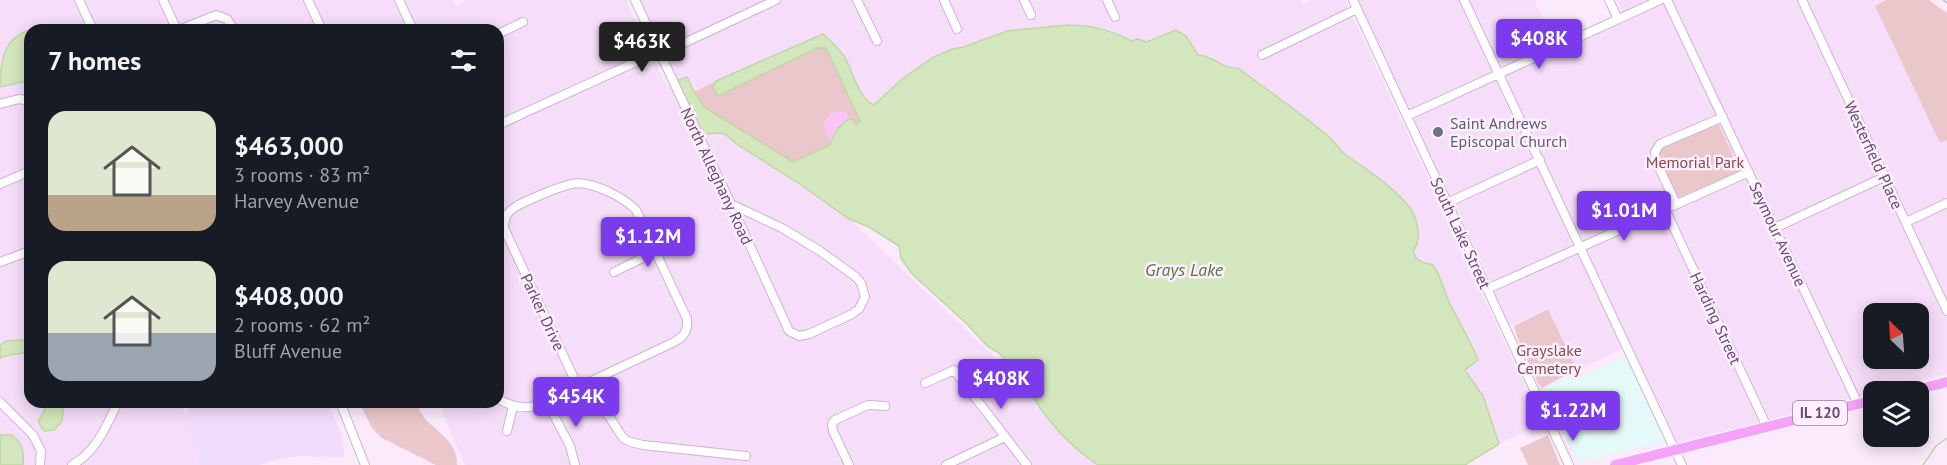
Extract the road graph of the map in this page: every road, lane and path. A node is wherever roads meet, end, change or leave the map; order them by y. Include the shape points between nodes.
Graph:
1 (79, 0) edge
2 (163, 0) edge
3 (308, 0) edge
4 (399, 0) edge
5 (635, 0) edge
6 (776, 0) edge
7 (857, 0) edge
8 (944, 0) edge
9 (1024, 0) edge
10 (1107, 0) edge
11 (1353, 0) edge
12 (1464, 0) edge
13 (1610, 0) edge
14 (1660, 0) edge
15 (1667, 0) edge
16 (1802, 0) edge
17 (1357, 9) junction
18 (1031, 15) dead end
19 (1114, 17) dead end
20 (1618, 19) junction
21 (523, 22) dead end
22 (90, 24) edge
23 (175, 24) edge
24 (192, 24) edge
25 (230, 24) edge
26 (319, 24) edge
27 (410, 24) edge
28 (957, 28) dead end
29 (504, 31) edge
30 (877, 41) dead end
31 (658, 53) junction
32 (1262, 55) dead end
33 (1499, 74) junction
34 (24, 100) edge
35 (0, 104) edge
36 (1407, 116) junction
37 (1723, 117) junction
38 (504, 122) edge
39 (1540, 160) junction
40 (1749, 172) junction
41 (24, 174) edge
42 (1884, 177) junction
43 (0, 184) edge
44 (1447, 203) junction
45 (1947, 203) edge
46 (731, 204) junction
47 (1676, 204) junction
48 (1665, 209) junction
49 (1905, 222) junction
50 (1774, 228) junction
51 (1581, 247) junction
52 (655, 252) junction
53 (24, 253) edge
54 (0, 262) edge
55 (614, 272) dead end
56 (1487, 289) junction
57 (1947, 311) edge
58 (1947, 382) edge
59 (925, 383) dead end
60 (1929, 386) edge
61 (578, 387) junction
62 (0, 402) edge
63 (504, 402) edge
64 (548, 402) junction
65 (1863, 403) edge
66 (1858, 404) junction
67 (513, 406) junction
68 (885, 406) dead end
69 (115, 408) edge
70 (342, 408) edge
71 (1767, 427) junction
72 (507, 431) dead end
73 (1005, 437) junction
74 (1675, 450) junction
75 (746, 456) dead end
76 (40, 465) edge
77 (72, 465) edge
78 (365, 465) edge
79 (575, 465) edge
80 (849, 465) edge
81 (946, 465) edge
82 (1027, 465) edge
83 (1569, 465) edge
84 (1616, 465) edge
85 (1682, 465) edge

1 - 22 street
2 - 23 street
3 - 26 street
4 - 27 street
5 - 31 street, North Alleghany Road
6 - 31 street
7 - 30 street
8 - 28 street
9 - 18 street
10 - 19 street
11 - 17 street, South Lake Street
12 - 33 street
13 - 20 street
14 - 20 street
15 - 37 street, Seymour Avenue
16 - 42 street, Westerfield Place
17 - 32 street
17 - 36 street, South Lake Street
20 - 33 street
21 - 29 street
24 - 25 street via 213,15 223,16
31 - 38 street
31 - 46 street, North Alleghany Road
33 - 36 street
33 - 39 street
34 - 35 street
36 - 44 street, South Lake Street
37 - 40 street, Seymour Avenue
37 - 47 street via 1660,144 1655,152
39 - 44 street
39 - 51 street
40 - 47 street
40 - 50 street, Seymour Avenue
41 - 43 street
42 - 49 street, Westerfield Place
42 - 50 street
44 - 56 street, South Lake Street
45 - 49 street
46 - 46 street, North Alleghany Road via 789,331 799,336 811,333 859,309 865,297 856,277 783,228
47 - 48 street
48 - 51 street
48 - 71 street, Harding Street
49 - 57 street, Westerfield Place
50 - 66 street, Seymour Avenue
51 - 56 street
51 - 74 street
52 - 55 street
52 - 61 street via 687,319 686,332
52 - 61 street, Parker Drive via 636,210 622,198 582,183 568,184 506,215 504,228
53 - 54 street
56 - 83 street, South Lake Street
58 - 60 main road
59 - 73 street via 954,370
61 - 64 street
61 - 75 street, Parker Drive via 603,408 617,431 630,442
62 - 76 street via 33,435 41,452
63 - 67 street
64 - 67 street via 531,407
64 - 79 street
65 - 66 main road, IL 120
66 - 71 main road, IL 120
67 - 72 street
68 - 80 street via 868,405 832,424
69 - 77 street via 97,443
70 - 78 street
71 - 74 main road, IL 120
73 - 81 street
73 - 82 street
74 - 84 main road, IL 120
74 - 85 street

